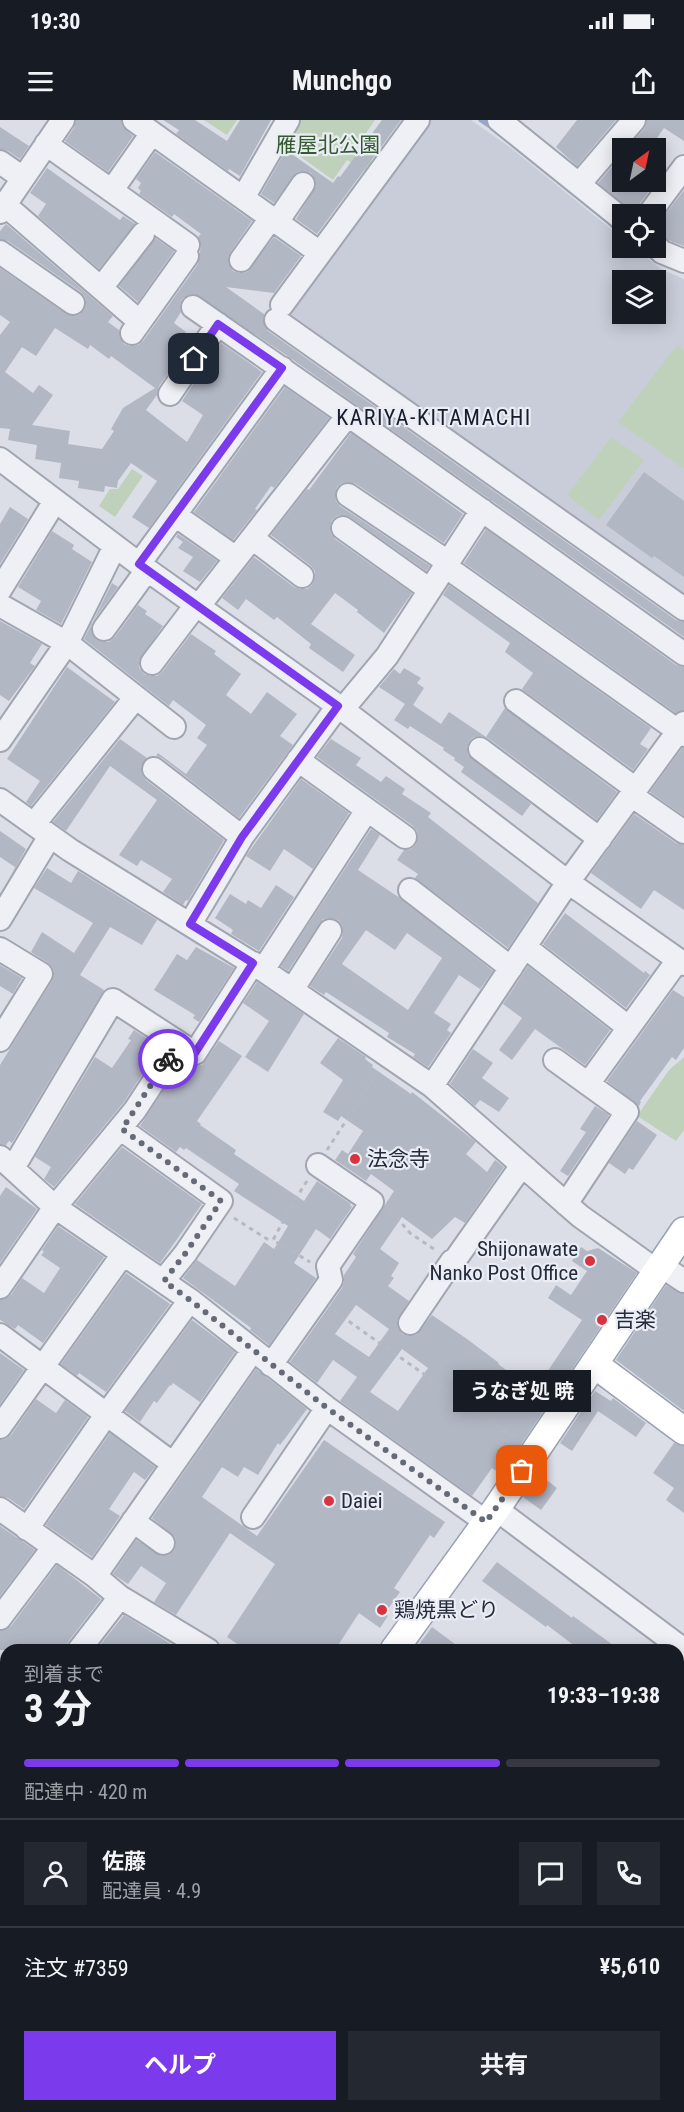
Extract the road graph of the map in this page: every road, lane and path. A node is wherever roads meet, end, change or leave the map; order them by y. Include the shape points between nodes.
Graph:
1 (63, 120) edge
2 (134, 120) edge
3 (288, 120) edge
4 (418, 120) edge
5 (499, 120) edge
6 (634, 120) edge
7 (526, 128) edge
8 (152, 133) junction
9 (46, 144) junction
10 (0, 162) edge
11 (684, 167) edge
12 (23, 178) junction
13 (580, 183) junction
14 (303, 184) dead end
15 (112, 190) junction
16 (243, 198) junction
17 (656, 204) edge
18 (2, 208) edge
19 (612, 210) edge
20 (274, 220) junction
21 (143, 234) dead end
22 (0, 252) edge
23 (320, 253) junction
24 (666, 254) edge
25 (241, 260) dead end
26 (684, 261) edge
27 (101, 288) junction
28 (73, 303) dead end
29 (192, 307) dead end
30 (218, 324) junction
31 (282, 368) junction
32 (170, 394) dead end
33 (348, 415) junction
34 (0, 459) edge
35 (348, 495) dead end
36 (55, 501) junction
37 (482, 510) junction
38 (175, 515) junction
39 (343, 528) dead end
40 (252, 538) junction
41 (115, 546) junction
42 (236, 558) junction
43 (447, 564) junction
44 (143, 567) junction
45 (302, 576) dead end
46 (0, 590) edge
47 (430, 590) junction
48 (0, 605) edge
49 (197, 606) junction
50 (684, 609) edge
51 (104, 629) dead end
52 (67, 643) junction
53 (684, 654) edge
54 (152, 663) dead end
55 (136, 697) junction
56 (516, 701) dead end
57 (340, 708) junction
58 (174, 728) dead end
59 (682, 730) edge
60 (0, 740) edge
61 (480, 749) dead end
62 (298, 760) junction
63 (154, 769) dead end
64 (634, 792) junction
65 (0, 800) edge
66 (367, 810) junction
67 (42, 830) junction
68 (684, 832) edge
69 (242, 837) junction
70 (405, 837) dead end
71 (600, 838) junction
72 (568, 882) junction
73 (410, 890) dead end
74 (0, 919) edge
75 (190, 924) junction
76 (330, 931) dead end
77 (525, 947) junction
78 (0, 949) edge
79 (681, 962) edge
80 (258, 967) junction
81 (511, 968) junction
82 (292, 990) junction
83 (628, 1027) junction
84 (0, 1040) edge
85 (179, 1043) junction
86 (388, 1056) junction
87 (555, 1060) dead end
88 (588, 1084) junction
89 (432, 1086) junction
90 (122, 1129) junction
91 (4, 1161) edge
92 (318, 1165) junction
93 (527, 1169) junction
94 (372, 1202) junction
95 (566, 1204) junction
96 (55, 1207) junction
97 (217, 1207) junction
98 (684, 1231) edge
99 (273, 1240) junction
100 (123, 1254) junction
101 (452, 1261) junction
102 (317, 1267) dead end
103 (658, 1268) junction
104 (164, 1281) junction
105 (684, 1281) edge
106 (0, 1287) edge
107 (190, 1300) junction
108 (318, 1300) junction
109 (410, 1323) dead end
110 (0, 1335) edge
111 (253, 1350) junction
112 (594, 1364) junction
113 (271, 1365) junction
114 (43, 1366) junction
115 (327, 1408) junction
116 (106, 1415) junction
117 (0, 1427) edge
118 (684, 1431) edge
119 (535, 1452) junction
120 (172, 1463) junction
121 (0, 1509) edge
122 (491, 1515) junction
123 (253, 1517) dead end
124 (133, 1521) junction
125 (27, 1529) junction
126 (163, 1543) dead end
127 (54, 1548) junction
128 (95, 1576) junction
129 (120, 1597) junction
130 (0, 1618) edge
131 (84, 1644) edge
132 (190, 1644) edge
133 (398, 1644) edge
134 (675, 1644) edge

1 - 9 street
2 - 8 street
3 - 16 street
4 - 23 street
5 - 7 street
6 - 13 street
7 - 13 street
8 - 15 street
8 - 16 street
9 - 12 street
9 - 15 street
10 - 12 street
11 - 17 street
12 - 18 street
13 - 19 street
14 - 20 street
15 - 27 street via 187,251 136,329
16 - 20 street
18 - 27 street
20 - 23 street
20 - 25 street
21 - 27 street
22 - 28 street
23 - 50 street via 279,313
24 - 26 street
29 - 30 street
30 - 31 street
30 - 32 street
31 - 33 street
31 - 38 street
33 - 37 street
33 - 40 street
34 - 36 street
35 - 43 street
36 - 41 street
36 - 46 street
37 - 43 street
37 - 53 street
38 - 42 street
38 - 44 street
39 - 47 street
40 - 42 street
40 - 45 street
41 - 44 street
41 - 52 street
42 - 49 street
43 - 47 street
43 - 59 street
44 - 49 street
44 - 51 street
47 - 57 street via 387,656
48 - 52 street
49 - 54 street
49 - 57 street
52 - 55 street
52 - 60 street
55 - 58 street
55 - 67 street
56 - 64 street
57 - 62 street
57 - 72 street
59 - 64 street
61 - 71 street
62 - 66 street
62 - 69 street
63 - 69 street
64 - 68 street
64 - 71 street
65 - 67 street
66 - 70 street
66 - 80 street
67 - 74 street
67 - 75 street
69 - 75 street
71 - 72 street
72 - 77 street
72 - 79 street
73 - 81 street
75 - 80 street
76 - 82 street
77 - 81 street
77 - 83 street
78 - 84 street via 40,974
79 - 83 street
80 - 82 street
80 - 85 street via 195,1053
81 - 89 street
82 - 86 street
83 - 88 street
85 - 90 street
85 - 91 street via 112,1000
86 - 89 street
86 - 92 path
87 - 88 street
88 - 95 street via 627,1112
89 - 93 street
90 - 96 street
90 - 97 street via 221,1201
91 - 96 street
92 - 94 street
92 - 99 path
93 - 95 street
93 - 101 street via 520,1168
94 - 101 path
94 - 108 street via 328,1266 331,1280
95 - 103 street
96 - 100 street
96 - 106 street
97 - 99 path
97 - 104 street
98 - 103 main road
99 - 102 path
100 - 104 street
100 - 114 street
101 - 109 street
103 - 105 street
103 - 112 main road
104 - 107 street
107 - 111 street
107 - 116 street
108 - 113 street
108 - 119 path
110 - 114 street
111 - 113 street
111 - 120 street
112 - 118 main road
112 - 119 main road
113 - 115 street
114 - 116 street
114 - 117 street
115 - 122 street
115 - 123 street
116 - 120 street
116 - 125 street
119 - 122 main road
120 - 124 street
121 - 125 street
122 - 133 main road
122 - 134 street
124 - 126 street
124 - 128 street
125 - 127 street
127 - 128 street
127 - 130 street
128 - 129 street
129 - 131 street
129 - 132 street

